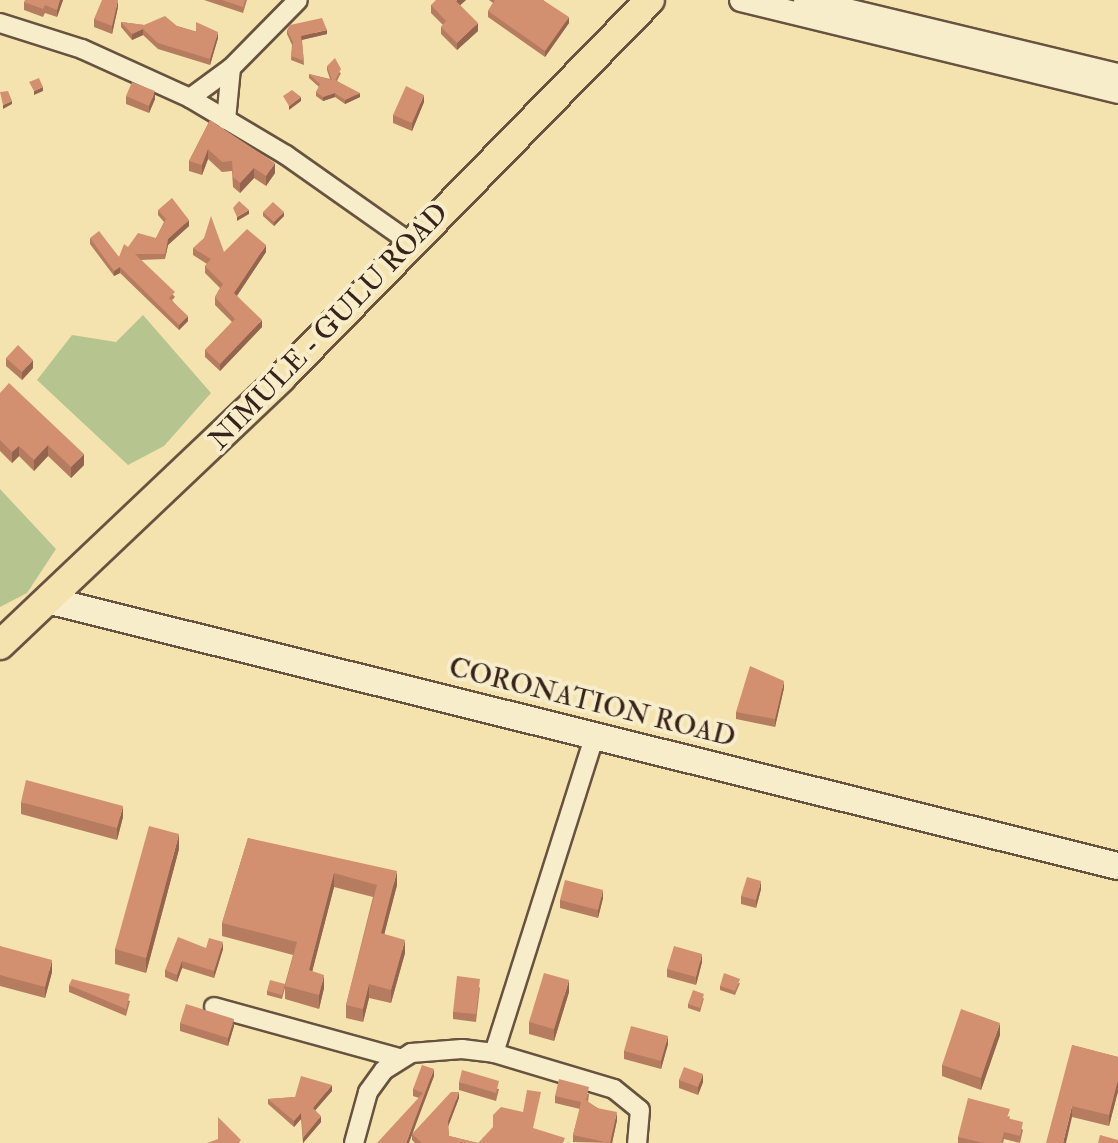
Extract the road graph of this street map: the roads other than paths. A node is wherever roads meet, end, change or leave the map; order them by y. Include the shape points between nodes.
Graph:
1 (298, 0) edge
2 (650, 0) edge
3 (741, 0) edge
4 (805, 0) edge
5 (0, 23) edge
6 (231, 68) junction
7 (1118, 75) edge
8 (1118, 92) edge
9 (190, 98) junction
10 (226, 120) junction
11 (412, 244) junction
12 (51, 601) junction
13 (0, 645) edge
14 (594, 737) junction
15 (1118, 866) edge
16 (214, 1007) dead end
17 (494, 1053) junction
18 (399, 1058) junction
19 (354, 1143) edge
20 (637, 1143) edge

1 - 6 street
2 - 11 main road, NIMULE - GULU ROAD
3 - 8 street
4 - 7 street
5 - 9 street via 82,49
6 - 9 street
6 - 10 street
9 - 10 street
10 - 11 street
11 - 12 main road, NIMULE - GULU ROAD
12 - 13 main road, NIMULE - GULU ROAD
12 - 14 main road, CORONATION ROAD
14 - 15 main road, CORONATION ROAD
14 - 17 street
16 - 18 street
17 - 18 street via 448,1050
17 - 20 street via 627,1096 640,1110
18 - 19 street via 368,1092

